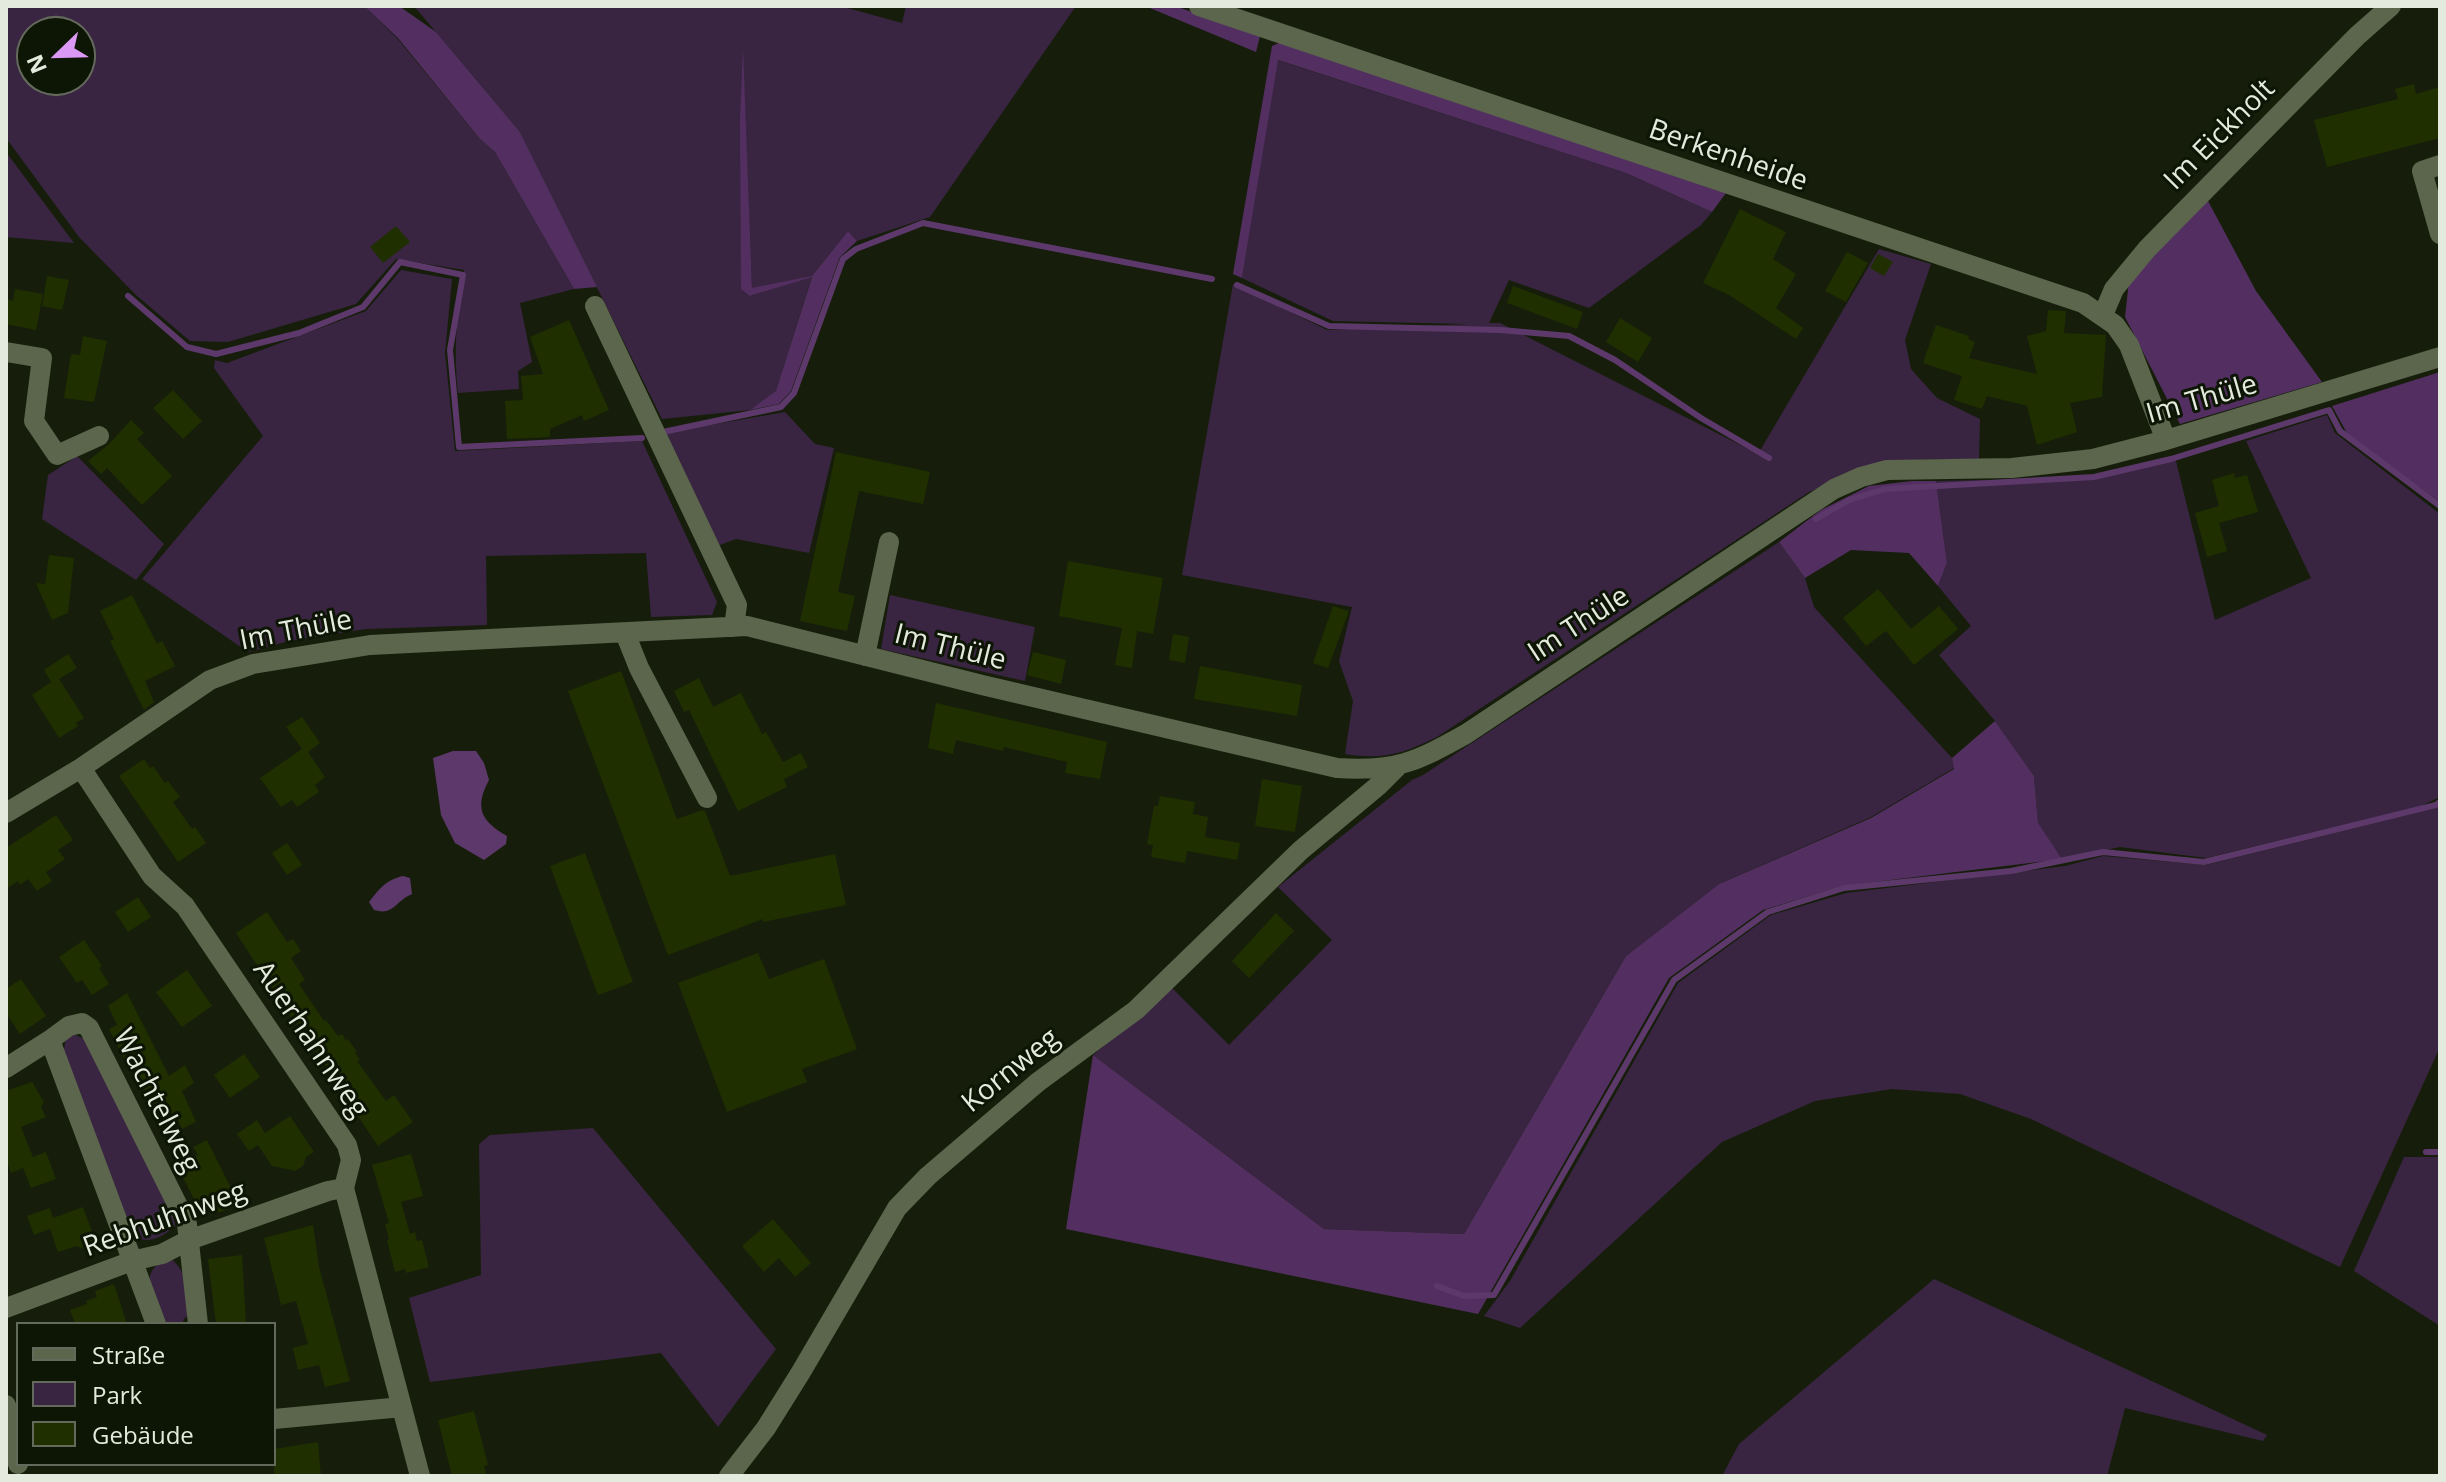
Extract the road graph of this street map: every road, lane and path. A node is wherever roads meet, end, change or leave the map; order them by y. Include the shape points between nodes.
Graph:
1 (1199, 6) edge
2 (2391, 6) edge
3 (2440, 165) edge
4 (2440, 234) edge
5 (595, 306) dead end
6 (2103, 315) junction
7 (6, 352) edge
8 (2440, 357) edge
9 (99, 436) dead end
10 (2166, 440) junction
11 (889, 542) dead end
12 (734, 627) junction
13 (625, 633) junction
14 (865, 656) junction
15 (1397, 767) junction
16 (81, 768) junction
17 (707, 798) dead end
18 (6, 813) edge
19 (50, 1040) junction
20 (6, 1068) edge
21 (344, 1188) junction
22 (189, 1240) junction
23 (132, 1261) junction
24 (6, 1308) edge
25 (155, 1322) edge
26 (198, 1322) edge
27 (6, 1405) edge
28 (402, 1407) junction
29 (276, 1419) edge
30 (16, 1454) edge
31 (420, 1476) edge
32 (729, 1476) edge

1 - 6 street, Berkenheide via 2083,303
2 - 6 street, Im Eickholt via 2147,249 2114,289
3 - 4 street via 2422,171
5 - 12 street via 737,605
6 - 10 street, Berkenheide via 2129,345
7 - 9 street via 42,358 34,421 57,455
8 - 10 street, Im Thüle
10 - 15 street, Im Thüle via 2093,459 2012,468 1887,470 1861,477 1834,489 1466,734
11 - 14 street
12 - 13 street, Im Thüle
12 - 14 street, Im Thüle
13 - 16 street, Im Thüle via 370,645 253,664 210,680
13 - 17 street
14 - 15 street, Im Thüle via 1337,768
15 - 32 street, Kornweg via 1301,850 1136,1010 1038,1082 897,1208 766,1428
16 - 18 street, Im Thüle
16 - 21 street, Auerhahnweg via 152,876 185,906 347,1145 351,1160
19 - 20 street, Wachtelweg
19 - 22 street, Wachtelweg via 69,1026 82,1023 89,1028 187,1224
19 - 23 street
21 - 22 street, Rebhuhnweg
21 - 28 street, Auerhahnweg
22 - 23 street, Rebhuhnweg
22 - 26 street
23 - 24 street, Rebhuhnweg
23 - 25 street
27 - 30 street
28 - 29 street
28 - 31 street, Auerhahnweg

